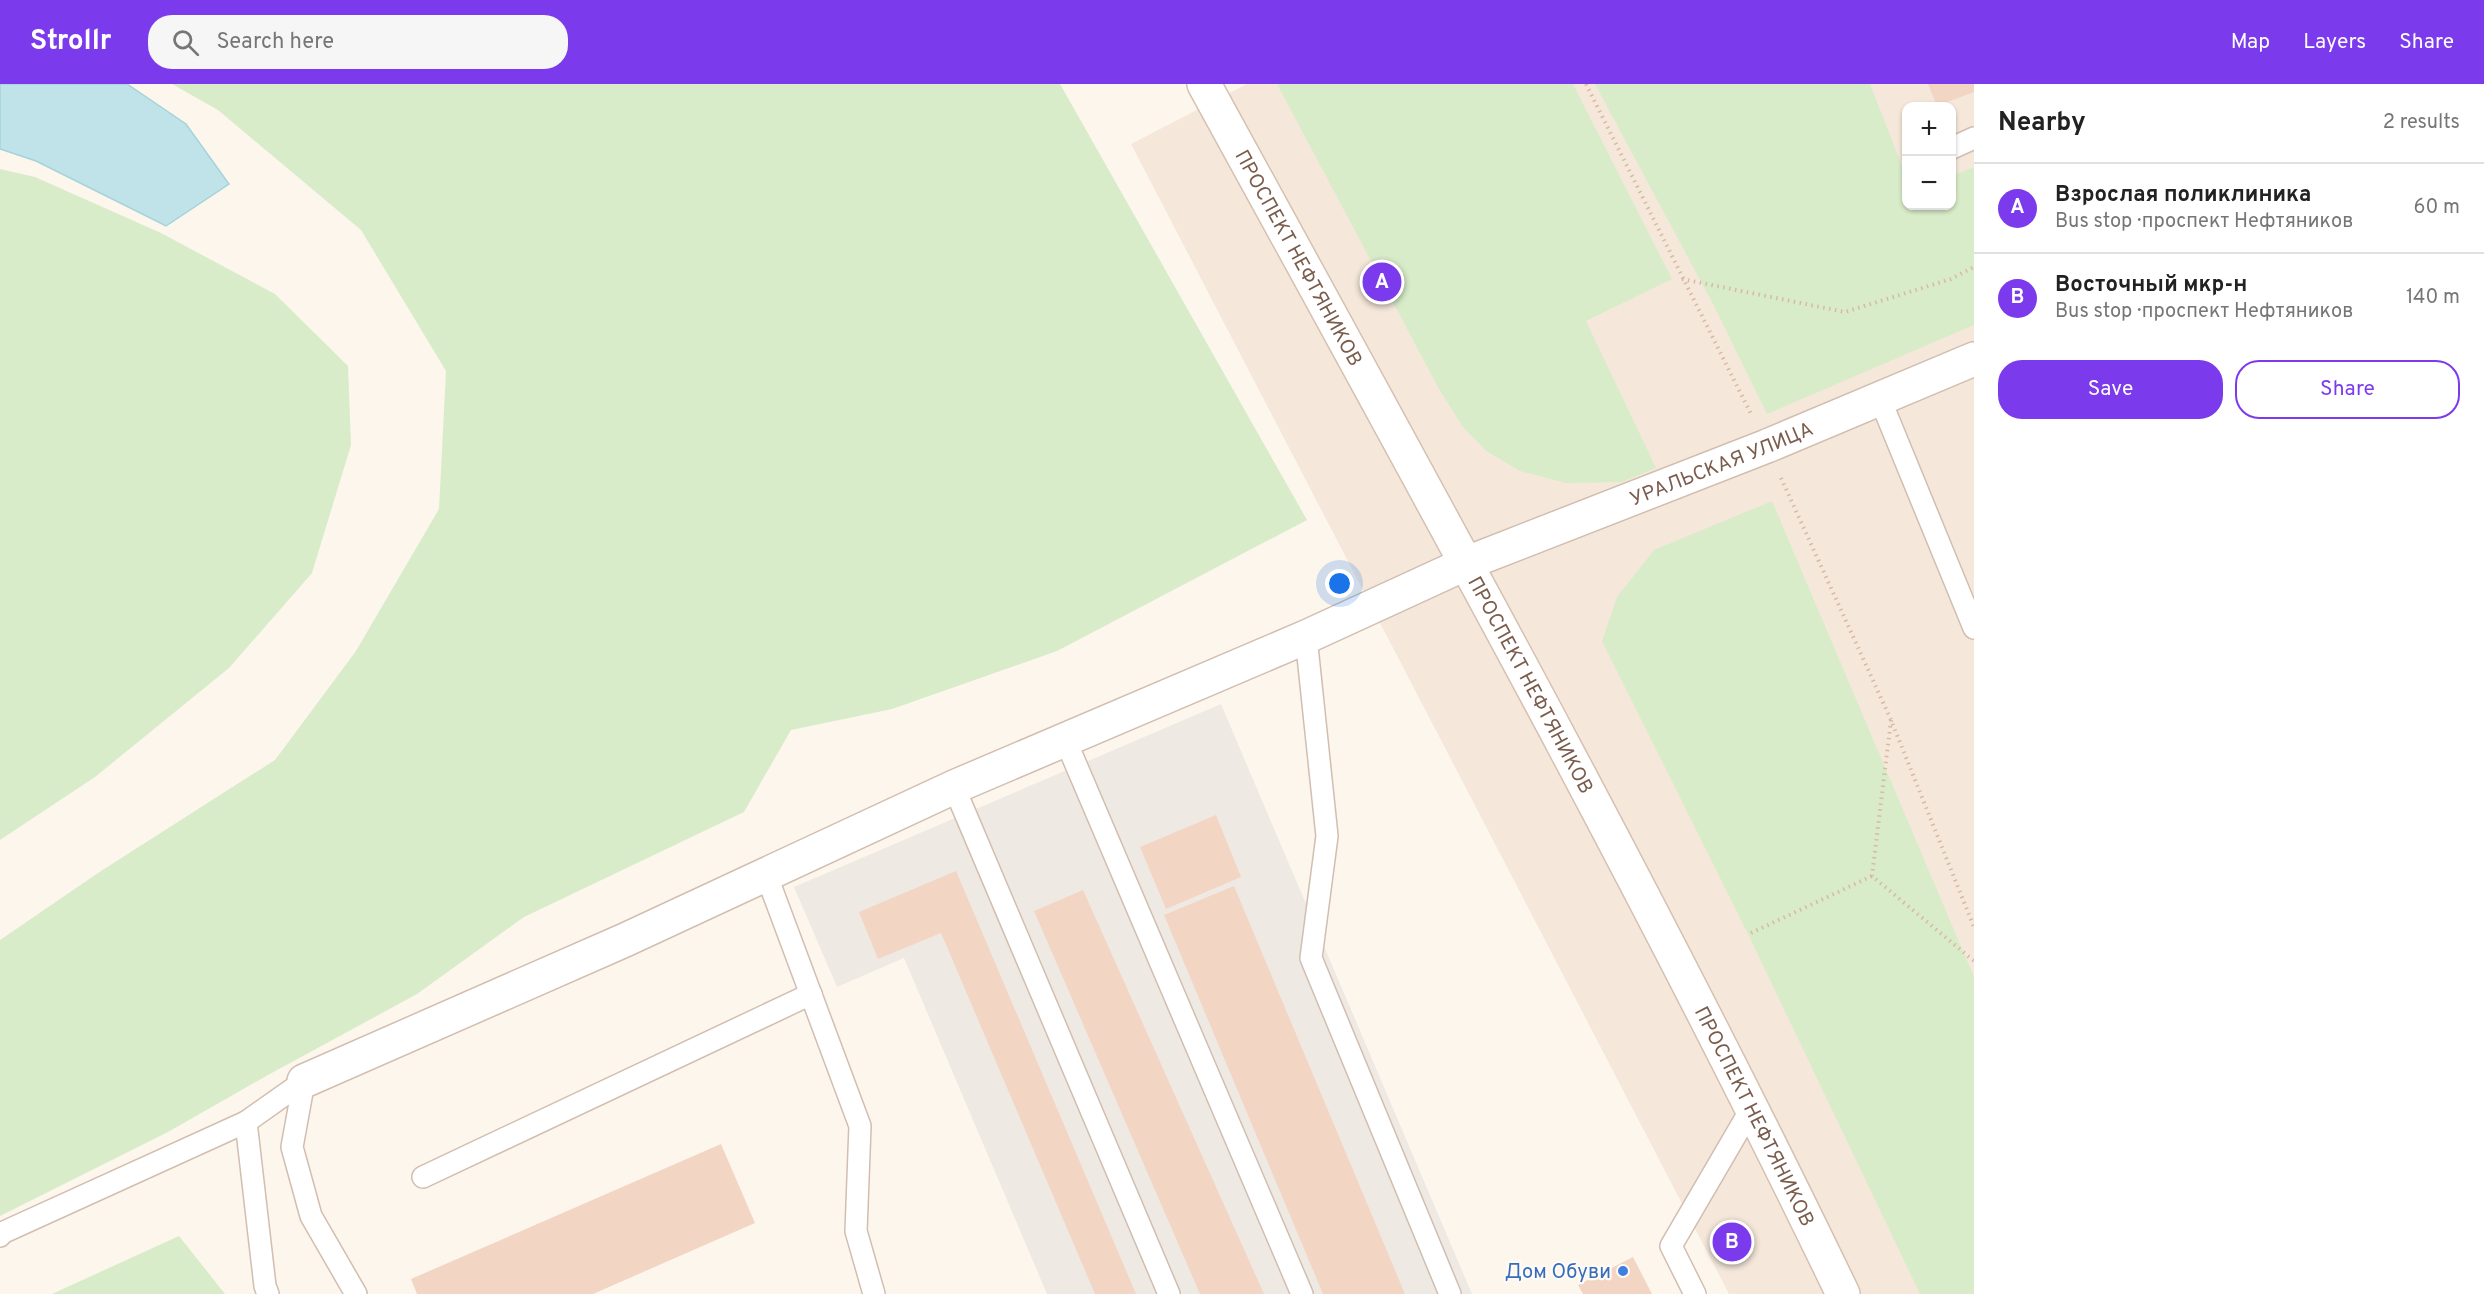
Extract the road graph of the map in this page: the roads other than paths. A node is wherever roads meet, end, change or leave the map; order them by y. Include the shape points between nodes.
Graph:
1 (1204, 84) edge
2 (1974, 138) edge
3 (1956, 146) edge
4 (1974, 359) edge
5 (1880, 399) junction
6 (1467, 563) junction
7 (1974, 628) edge
8 (1306, 637) junction
9 (1065, 739) junction
10 (954, 788) junction
11 (766, 874) junction
12 (811, 994) junction
13 (304, 1081) junction
14 (1751, 1108) junction
15 (246, 1122) junction
16 (423, 1177) dead end
17 (0, 1236) edge
18 (268, 1294) edge
19 (356, 1294) edge
20 (874, 1294) edge
21 (1169, 1294) edge
22 (1302, 1294) edge
23 (1450, 1294) edge
24 (1695, 1294) edge
25 (1843, 1294) edge

1 - 6 street, ПРОСПЕКТ НЕФТЯНИКОВ
2 - 3 lane
4 - 5 street, УРАЛЬСКАЯ УЛИЦА
5 - 6 street, УРАЛЬСКАЯ УЛИЦА
5 - 7 lane
6 - 8 street, УРАЛЬСКАЯ УЛИЦА
6 - 14 street, ПРОСПЕКТ НЕФТЯНИКОВ
8 - 9 street, УРАЛЬСКАЯ УЛИЦА
8 - 23 lane via 1326,836 1311,958
9 - 10 street, УРАЛЬСКАЯ УЛИЦА
9 - 22 lane
10 - 11 street, УРАЛЬСКАЯ УЛИЦА
10 - 21 lane
11 - 12 lane
11 - 13 street, УРАЛЬСКАЯ УЛИЦА
12 - 16 lane
12 - 20 lane via 860,1126 856,1231
13 - 15 lane
13 - 19 lane via 292,1147 311,1216
14 - 24 lane via 1671,1246
14 - 25 street, ПРОСПЕКТ НЕФТЯНИКОВ
15 - 17 lane
15 - 18 lane

